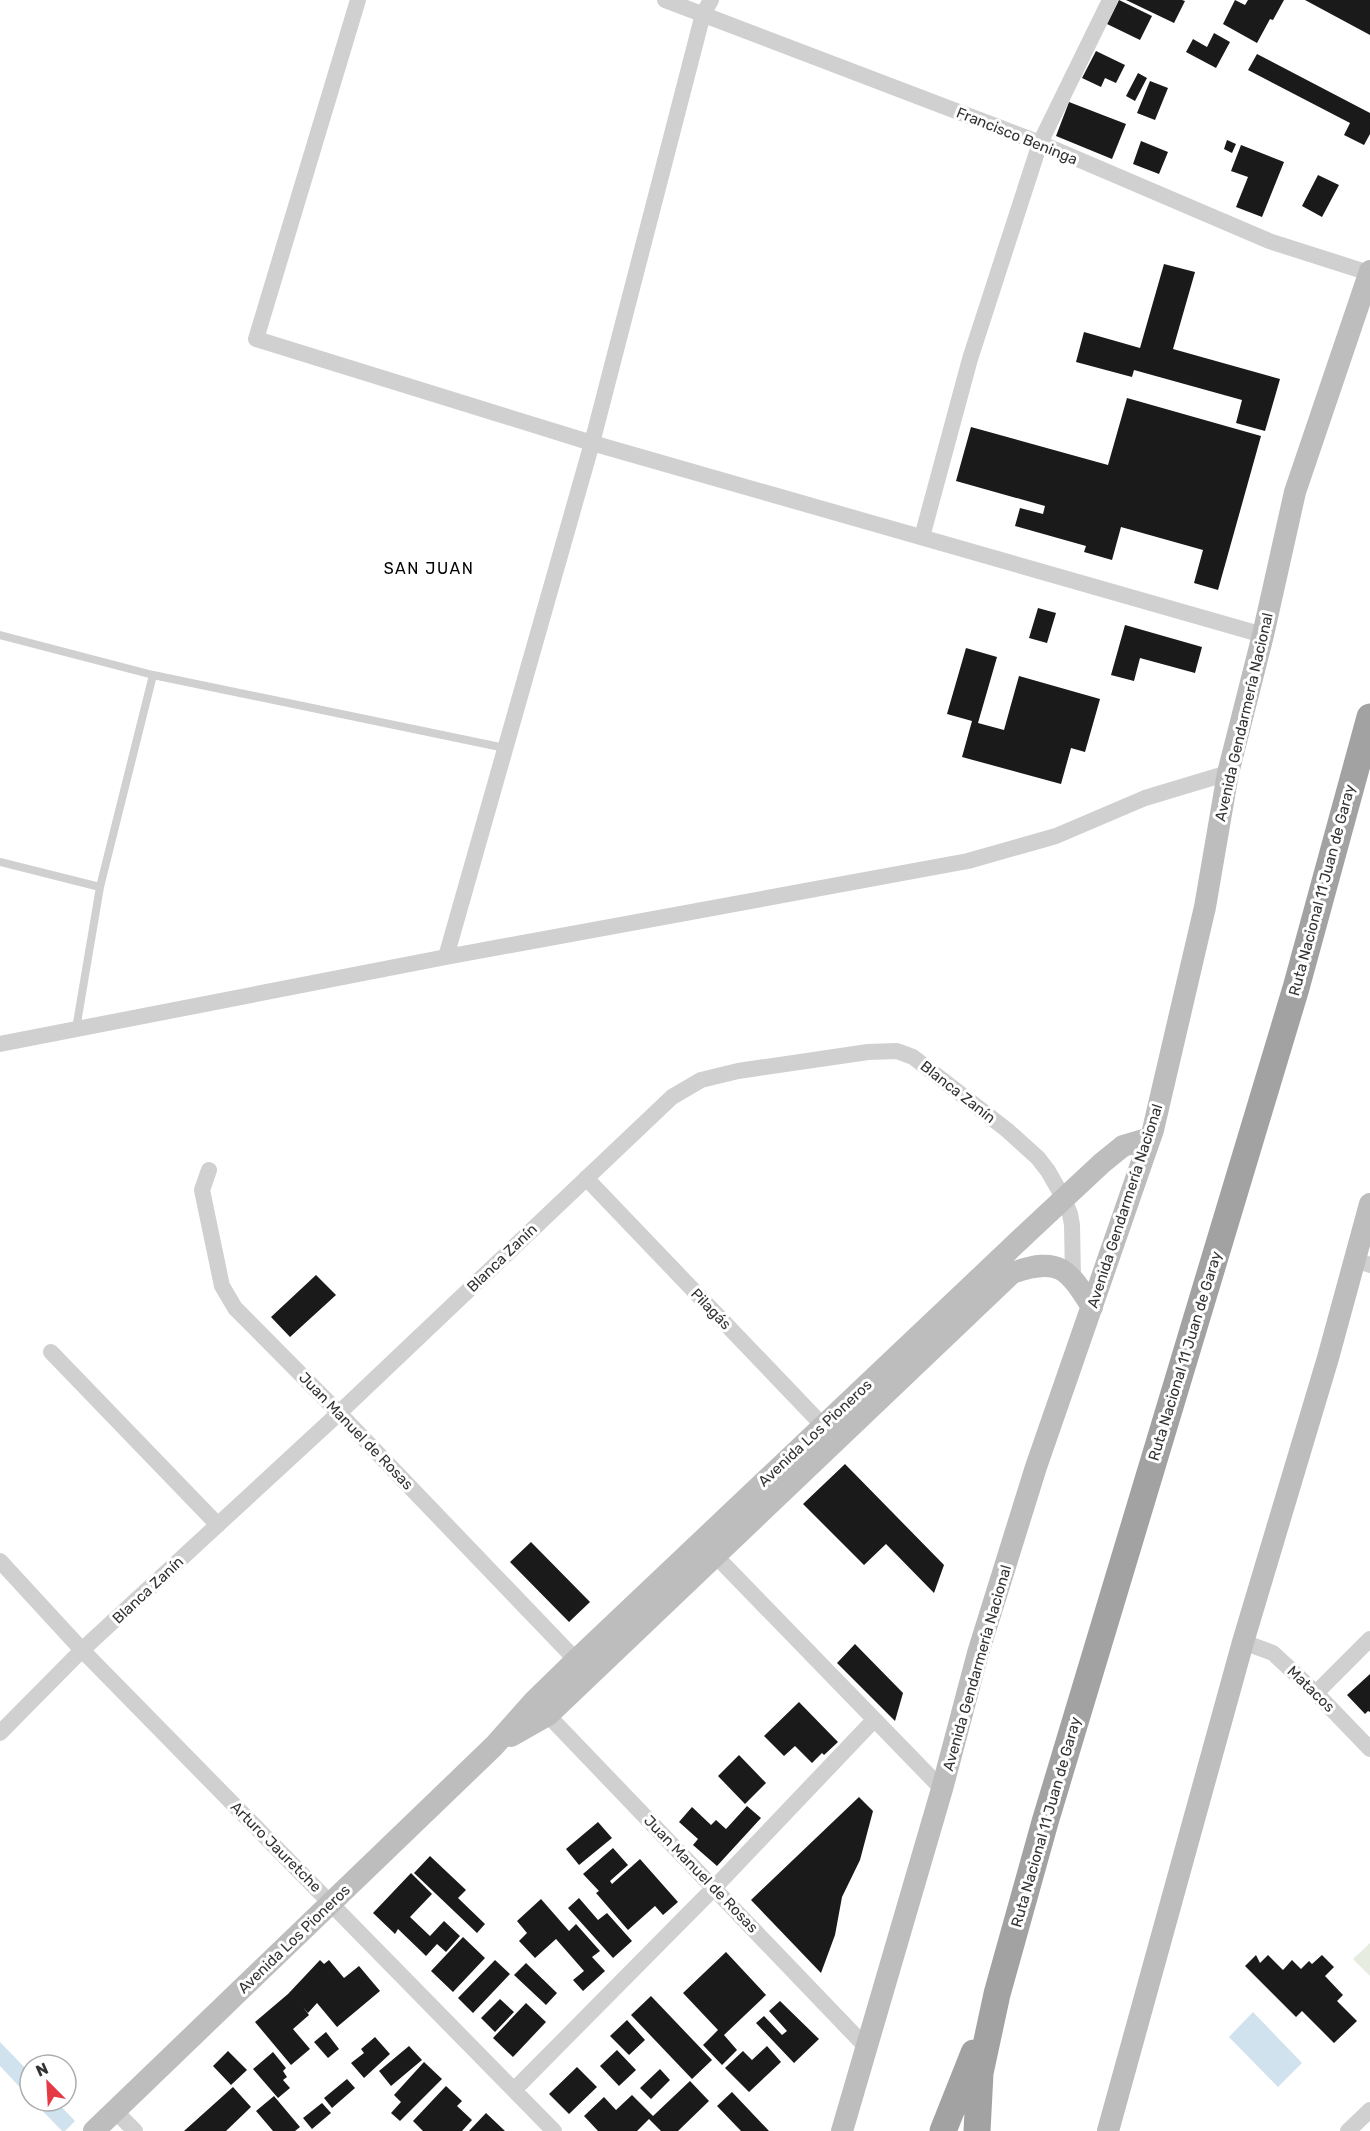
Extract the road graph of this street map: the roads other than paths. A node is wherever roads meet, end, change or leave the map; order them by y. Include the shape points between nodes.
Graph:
1 (358, 0) edge
2 (665, 0) edge
3 (1110, 0) edge
4 (707, 7) edge
5 (1040, 143) junction
6 (1369, 272) edge
7 (592, 443) junction
8 (922, 537) junction
9 (0, 635) edge
10 (1263, 635) junction
11 (153, 675) junction
12 (1370, 717) edge
13 (506, 748) junction
14 (1228, 773) junction
15 (0, 862) edge
16 (100, 887) junction
17 (446, 957) junction
18 (76, 1029) junction
19 (0, 1044) edge
20 (1150, 1138) junction
21 (209, 1170) dead end
22 (586, 1178) junction
23 (1064, 1199) junction
24 (1370, 1204) edge
25 (1362, 1263) edge
26 (1073, 1277) junction
27 (1092, 1307) junction
28 (51, 1352) dead end
29 (339, 1413) junction
30 (830, 1433) junction
31 (218, 1525) junction
32 (708, 1548) junction
33 (0, 1561) edge
34 (1370, 1639) edge
35 (1243, 1642) junction
36 (82, 1650) junction
37 (576, 1660) junction
38 (1316, 1693) junction
39 (541, 1708) junction
40 (874, 1720) junction
41 (0, 1734) edge
42 (1370, 1749) edge
43 (942, 1789) junction
44 (714, 1888) junction
45 (331, 1903) junction
46 (997, 1994) junction
47 (867, 2048) junction
48 (514, 2090) junction
49 (1370, 2110) edge
50 (115, 2111) junction
51 (94, 2131) edge
52 (135, 2131) edge
53 (554, 2131) edge
54 (842, 2131) edge
55 (944, 2131) edge
56 (977, 2131) edge
57 (1108, 2131) edge
58 (1348, 2131) edge

1 - 7 street via 256,339
2 - 4 street, Francisco Beninga
3 - 5 street
4 - 5 street, Francisco Beninga
4 - 7 street
5 - 6 street, Francisco Beninga via 1269,241
5 - 8 street via 970,359
6 - 10 main road, Avenida Gendarmería Nacional via 1295,492
7 - 8 street
7 - 13 street
8 - 10 street
9 - 11 lane
10 - 14 main road, Avenida Gendarmería Nacional
11 - 13 lane
11 - 16 lane
12 - 46 highway, Ruta Nacional 11 Juan de Garay via 1296,988
13 - 17 street
14 - 17 street via 1145,798 1056,836 969,861
14 - 20 main road, Avenida Gendarmería Nacional via 1205,908
15 - 16 lane
16 - 18 lane
17 - 18 street
18 - 19 street
20 - 23 main road, Avenida Los Pioneros via 1123,1146
20 - 27 main road, Avenida Gendarmería Nacional
21 - 29 street, Juan Manuel de Rosas via 202,1190 222,1286 234,1308
22 - 23 street, Blanca Zanín via 672,1097 700,1080 738,1071 897,1051 913,1057 1007,1130 1038,1158
22 - 29 street, Blanca Zanín
22 - 30 street, Pilagás
23 - 26 street, Blanca Zanín via 1072,1225
23 - 30 main road, Avenida Los Pioneros
24 - 25 main road
25 - 35 main road via 1328,1358
26 - 27 main road
26 - 30 main road, Avenida Los Pioneros via 1052,1265 1032,1265 1012,1273
27 - 43 main road, Avenida Gendarmería Nacional via 995,1598
28 - 31 street
29 - 31 street, Blanca Zanín
29 - 37 street, Juan Manuel de Rosas
30 - 32 main road, Avenida Los Pioneros
31 - 36 street, Blanca Zanín
32 - 37 main road, Avenida Los Pioneros
32 - 39 main road, Avenida Los Pioneros
32 - 40 street
33 - 36 street, Arturo Jauretche
34 - 38 street
35 - 38 street, Matacos via 1273,1653
35 - 57 main road
36 - 41 street, Blanca Zanín
36 - 45 street, Arturo Jauretche
37 - 39 main road, Avenida Los Pioneros
38 - 42 street, Matacos
39 - 44 street, Juan Manuel de Rosas
39 - 45 main road, Avenida Los Pioneros via 494,1746
40 - 43 street
40 - 44 street
43 - 47 main road, Avenida Gendarmería Nacional
44 - 47 street, Juan Manuel de Rosas
44 - 48 street
45 - 48 street, Arturo Jauretche
45 - 50 main road, Avenida Los Pioneros
46 - 55 highway, Ruta Nacional 11 Juan de Garay
46 - 56 highway, Ruta Nacional 11 Juan de Garay via 980,2073
47 - 54 main road, Avenida Gendarmería Nacional
48 - 53 street, Arturo Jauretche
49 - 58 street
50 - 51 main road, Avenida Los Pioneros
50 - 52 street

